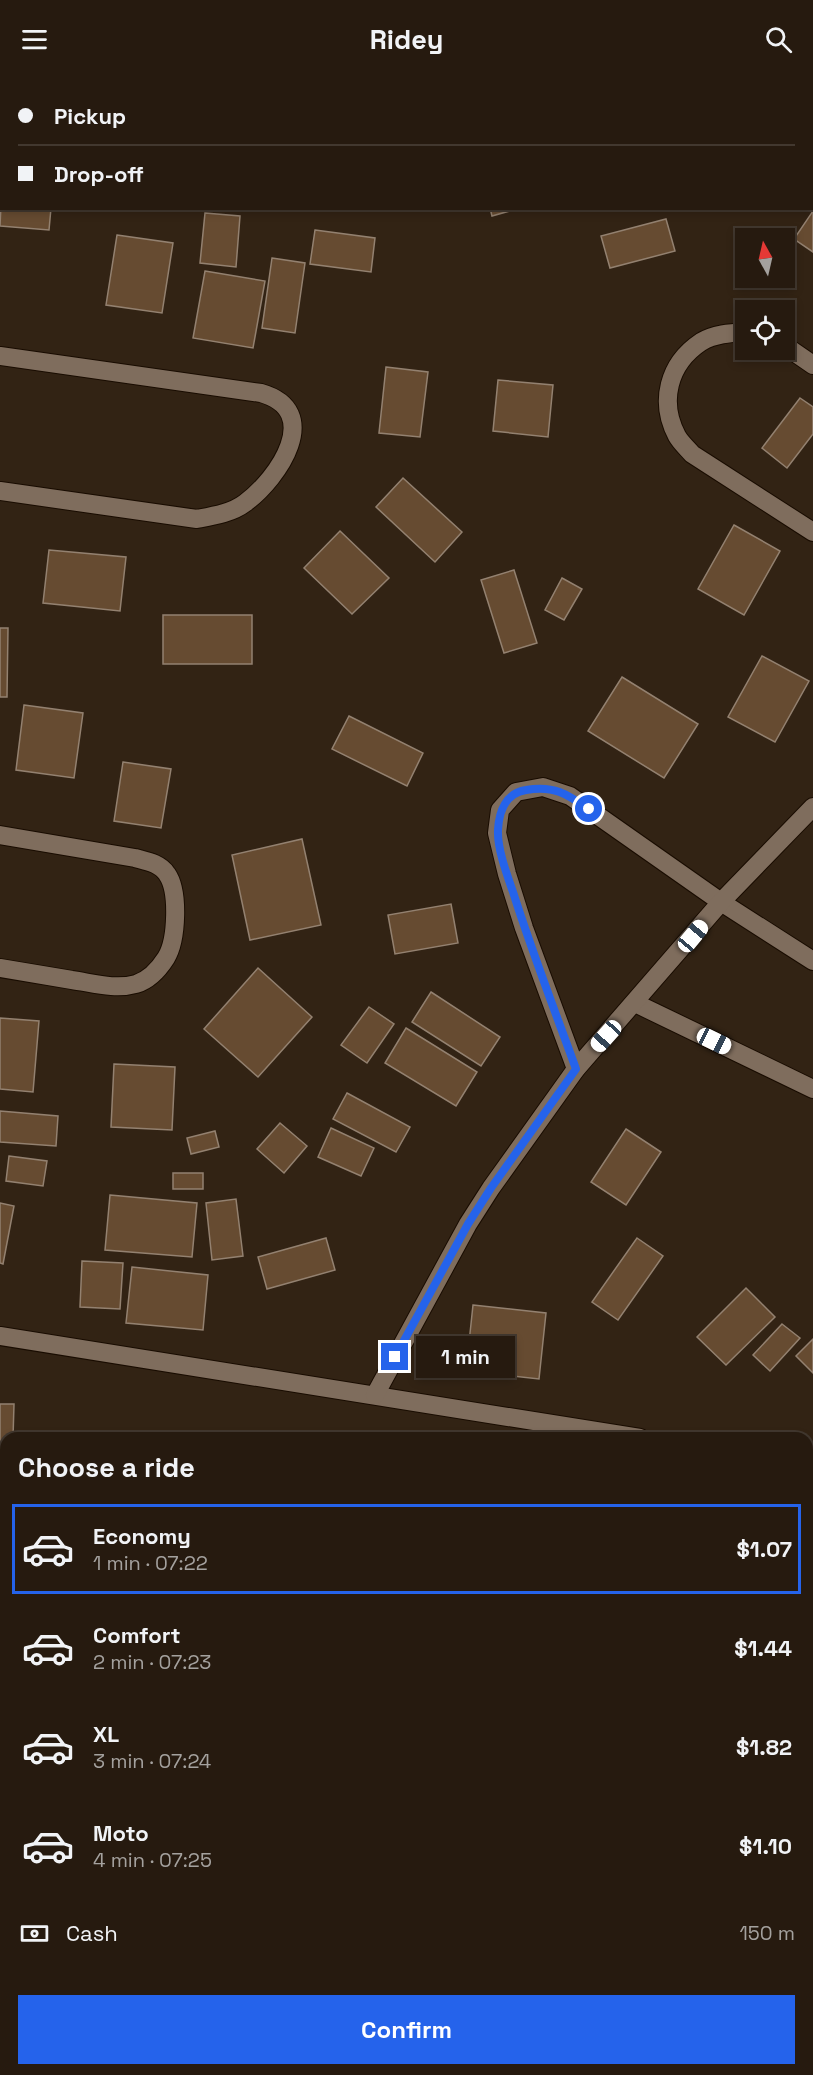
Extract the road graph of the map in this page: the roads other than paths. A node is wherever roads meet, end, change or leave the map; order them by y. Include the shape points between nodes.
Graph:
1 (735, 333) edge
2 (795, 353) edge
3 (0, 356) edge
4 (813, 365) edge
5 (0, 490) edge
6 (813, 532) edge
7 (813, 807) edge
8 (0, 835) edge
9 (722, 902) junction
10 (813, 961) edge
11 (0, 968) edge
12 (636, 1003) junction
13 (576, 1069) junction
14 (813, 1089) edge
15 (0, 1336) edge
16 (375, 1395) junction
17 (603, 1432) edge

1 - 6 street via 701,342 681,361 668,383 668,412 678,437 692,454
2 - 4 street
3 - 5 street via 261,393 287,406 292,433 284,460 259,491 243,504 197,519
7 - 9 street
8 - 11 street via 155,864 167,872 175,910 168,956 156,973 137,984 114,986
9 - 10 street
9 - 12 street
9 - 13 street via 570,796 543,787 516,792 500,810 497,833 507,874
12 - 13 street
12 - 14 street
13 - 16 street via 468,1224
15 - 16 street
16 - 17 street

